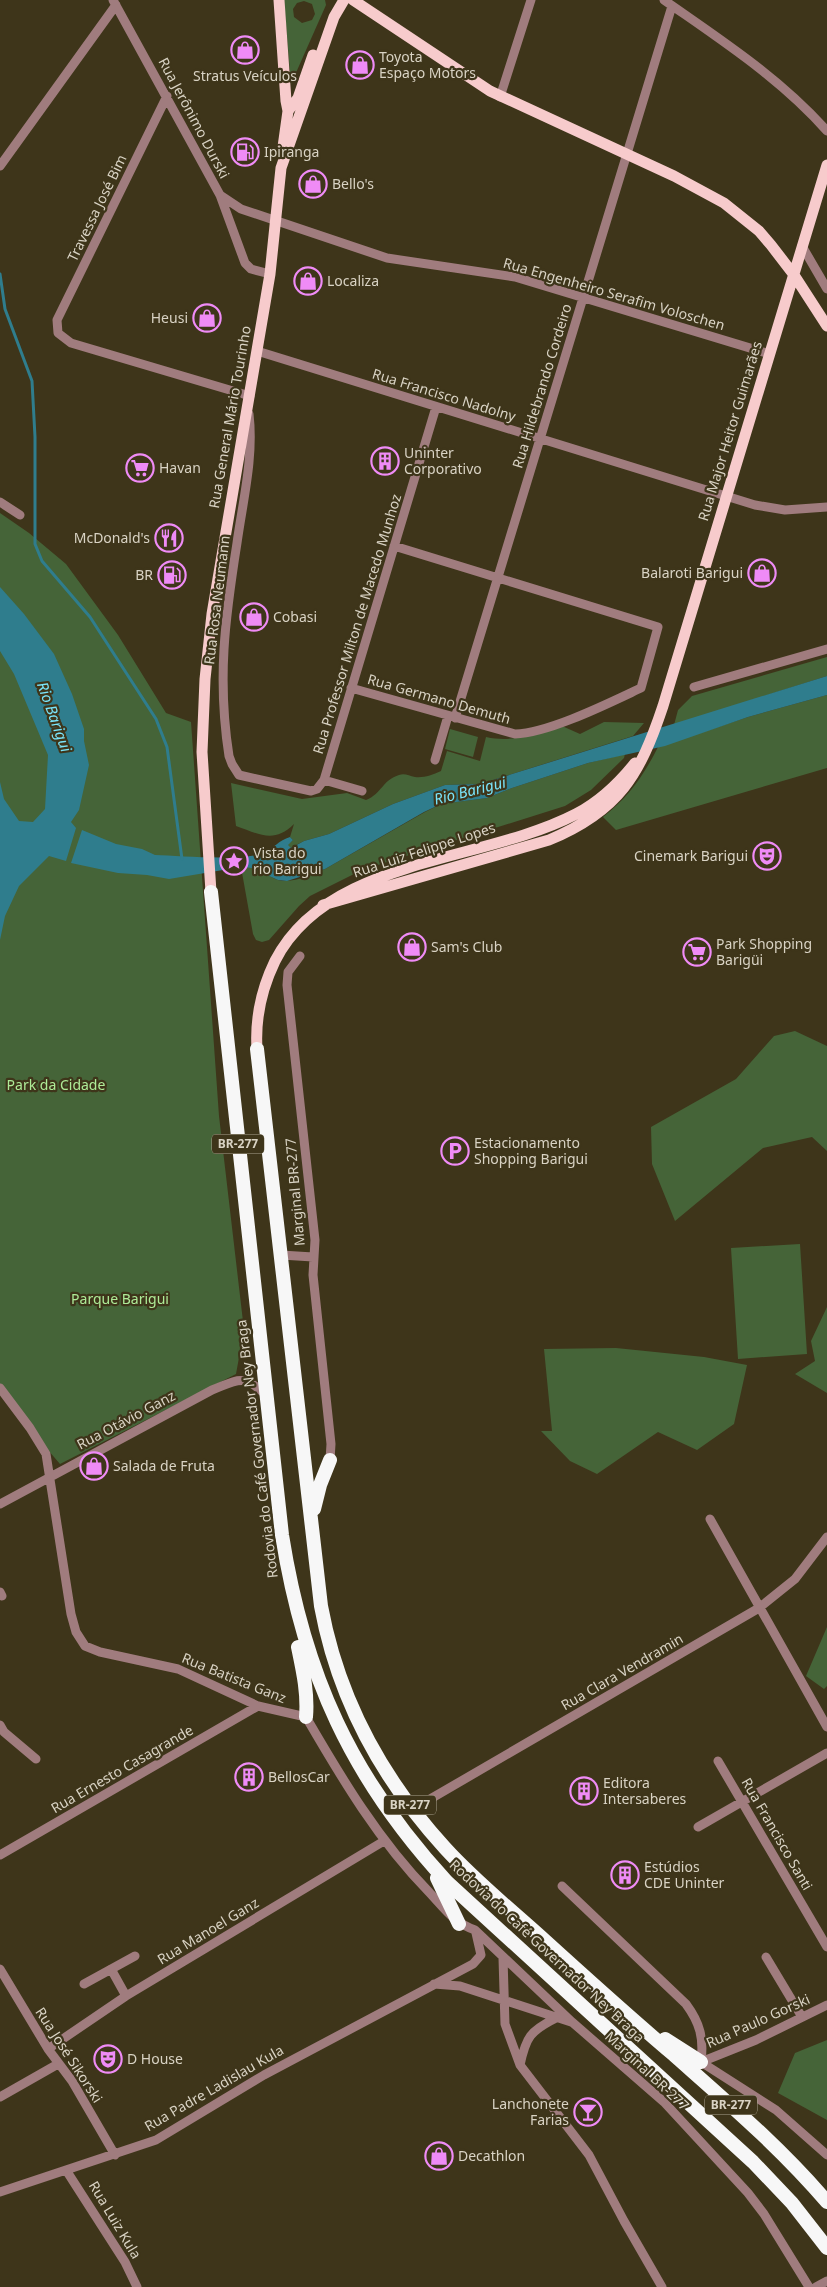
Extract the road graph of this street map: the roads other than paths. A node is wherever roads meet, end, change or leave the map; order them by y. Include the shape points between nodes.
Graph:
1 (279, 0) edge
2 (344, 0) edge
3 (353, 0) edge
4 (531, 0) edge
5 (664, 0) edge
6 (115, 3) edge
7 (672, 6) junction
8 (334, 17) junction
9 (167, 96) junction
10 (500, 97) junction
11 (288, 111) junction
12 (827, 131) edge
13 (627, 154) junction
14 (1, 162) edge
15 (827, 165) edge
16 (281, 168) junction
17 (220, 195) junction
18 (276, 222) junction
19 (802, 246) junction
20 (270, 274) junction
21 (794, 275) junction
22 (827, 289) edge
23 (583, 297) junction
24 (827, 326) edge
25 (257, 351) junction
26 (770, 354) junction
27 (249, 401) junction
28 (436, 407) junction
29 (540, 439) junction
30 (726, 497) junction
31 (0, 502) edge
32 (827, 507) edge
33 (20, 515) dead end
34 (394, 546) junction
35 (497, 578) junction
36 (827, 649) edge
37 (694, 687) dead end
38 (351, 688) junction
39 (451, 717) junction
40 (645, 752) joint
41 (436, 760) dead end
42 (324, 780) junction
43 (317, 789) joint
44 (362, 792) dead end
45 (211, 892) joint
46 (300, 956) dead end
47 (257, 1049) joint
48 (281, 1255) junction
49 (314, 1257) junction
50 (0, 1388) edge
51 (266, 1395) junction
52 (330, 1460) joint
53 (51, 1476) junction
54 (0, 1504) edge
55 (710, 1518) dead end
56 (312, 1522) junction
57 (282, 1535) junction
58 (827, 1537) edge
59 (759, 1608) junction
60 (258, 1706) junction
61 (306, 1718) junction
62 (0, 1725) edge
63 (827, 1727) edge
64 (827, 1753) edge
65 (36, 1759) dead end
66 (718, 1761) dead end
67 (742, 1802) junction
68 (413, 1809) junction
69 (698, 1827) dead end
70 (384, 1841) junction
71 (0, 1855) edge
72 (430, 1864) junction
73 (562, 1886) dead end
74 (459, 1924) junction
75 (475, 1930) junction
76 (827, 1947) edge
77 (135, 1956) dead end
78 (766, 1957) dead end
79 (503, 1958) junction
80 (111, 1969) junction
81 (0, 1970) edge
82 (3, 1983) edge
83 (84, 1984) dead end
84 (432, 1984) junction
85 (126, 1996) junction
86 (505, 2000) junction
87 (827, 2004) edge
88 (628, 2016) junction
89 (802, 2017) junction
90 (556, 2018) junction
91 (572, 2022) junction
92 (48, 2049) junction
93 (701, 2062) junction
94 (58, 2064) junction
95 (520, 2065) junction
96 (0, 2097) edge
97 (827, 2154) edge
98 (115, 2155) junction
99 (66, 2170) junction
100 (0, 2192) edge
101 (827, 2202) edge
102 (827, 2248) edge
103 (827, 2281) edge
104 (137, 2287) edge
105 (662, 2287) edge
106 (809, 2287) edge
107 (816, 2287) edge

1 - 11 main road
2 - 8 main road, Rua General Mário Tourinho
3 - 10 main road
4 - 10 street
5 - 7 street
6 - 9 street, Rua Jerônimo Durski
6 - 14 street
7 - 12 street via 768,75
7 - 13 street, Rua Hildebrando Cordeiro
8 - 11 main road via 328,21 298,98
8 - 16 main road, Rua General Mário Tourinho
9 - 17 street, Rua Jerônimo Durski
9 - 27 street, Travessa José Bim via 57,320 58,334 70,343
10 - 13 main road
11 - 16 main road
13 - 21 main road via 724,203 759,231
13 - 23 street, Rua Hildebrando Cordeiro
15 - 19 main road, Rua Major Heitor Guimarães
16 - 18 main road, Rua General Mário Tourinho
17 - 18 street, Rua Jerônimo Durski via 241,209
17 - 20 street via 246,263 251,269
18 - 20 main road, Rua General Mário Tourinho
18 - 23 street, Rua Engenheiro Serafim Voloschen via 387,258 500,274
19 - 21 main road, Rua Major Heitor Guimarães
19 - 22 street
20 - 25 main road, Rua General Mário Tourinho
21 - 24 main road
21 - 26 main road, Rua Major Heitor Guimarães
23 - 26 street, Rua Engenheiro Serafim Voloschen
23 - 29 street, Rua Hildebrando Cordeiro
25 - 27 main road, Rua General Mário Tourinho
25 - 28 street, Rua Francisco Nadolny
26 - 30 main road, Rua Major Heitor Guimarães
27 - 43 street, Rua Rosa Neumann via 251,446 223,651 223,704 229,756 239,775 305,791
27 - 45 main road, Rua General Mário Tourinho via 217,580 205,679 202,752
28 - 29 street, Rua Francisco Nadolny
28 - 34 street, Rua Professor Milton de Macedo Munhoz
29 - 30 street, Rua Francisco Nadolny
29 - 35 street, Rua Hildebrando Cordeiro
30 - 32 street, Rua Francisco Nadolny via 785,510
30 - 40 main road, Rua Major Heitor Guimarães via 663,706
31 - 33 street
34 - 35 street
34 - 38 street, Rua Professor Milton de Macedo Munhoz
35 - 39 street, Rua Hildebrando Cordeiro
35 - 39 street, Rua Germano Demuth via 658,627 641,688 605,706 526,734 501,732
36 - 37 street
38 - 39 street, Rua Germano Demuth
38 - 42 street, Rua Professor Milton de Macedo Munhoz
39 - 41 street, Rua Hildebrando Cordeiro
40 - 47 main road, Rua Luiz Felippe Lopes via 604,796 576,814 541,829 378,878 323,906 293,934 270,971 258,1006
42 - 43 street, Rua Professor Milton de Macedo Munhoz
42 - 44 street
45 - 51 highway, Rodovia do Café Governador Ney Braga / BR-277
46 - 49 street, Marginal BR-277 via 286,978 315,1240
47 - 48 highway, Rodovia do Café Governador Ney Braga / BR-277
48 - 49 street
48 - 56 highway, Rodovia do Café Governador Ney Braga / BR-277
49 - 52 street, Marginal BR-277
50 - 53 street, Rua Batista Ganz via 46,1454
51 - 53 street, Rua Otávio Ganz via 244,1380 212,1390
51 - 57 highway, Rodovia do Café Governador Ney Braga / BR-277
52 - 56 highway via 318,1490
53 - 54 street, Rua Otávio Ganz
53 - 60 street, Rua Batista Ganz via 71,1614 76,1632 85,1646 178,1669
55 - 59 street
56 - 68 highway, Rodovia do Café Governador Ney Braga / BR-277 via 321,1606 340,1681 365,1735
57 - 61 highway via 290,1609 305,1680
57 - 72 highway, Rodovia do Café Governador Ney Braga / BR-277 via 303,1636 332,1714 386,1807
58 - 59 street, Rua Clara Vendramin via 795,1579
59 - 63 street
59 - 68 street, Rua Clara Vendramin
60 - 61 street, Rua Batista Ganz
60 - 71 street, Rua Ernesto Casagrande
61 - 70 street
62 - 65 street
64 - 67 street
66 - 67 street, Rua Francisco Santi
67 - 69 street
67 - 76 street, Rua Francisco Santi
68 - 88 highway, Rodovia do Café Governador Ney Braga / BR-277 via 468,1871
70 - 74 street
70 - 85 street, Rua Manoel Ganz
72 - 74 highway
72 - 102 highway, Rodovia do Café Governador Ney Braga / BR-277 via 474,1908 753,2162 792,2203
73 - 93 street via 694,2014 702,2035
74 - 75 street, Marginal BR-277
75 - 79 street, Marginal BR-277
75 - 84 street, Rua Padre Ladislau Kula via 481,1955 473,1964
77 - 80 street
78 - 89 street
79 - 86 street
79 - 91 street, Marginal BR-277
80 - 83 street
80 - 85 street
81 - 82 street, Rua José Sikorski
82 - 92 street, Rua José Sikorski
84 - 86 street via 460,1986
84 - 98 street, Rua Padre Ladislau Kula via 264,2075 156,2140
85 - 92 street, Rua Manoel Ganz
86 - 90 street
86 - 95 street via 505,2024
87 - 89 street, Rua Paulo Gorski
88 - 93 highway
88 - 101 highway, Rodovia do Café Governador Ney Braga / BR-277 via 756,2128
89 - 93 street, Rua Paulo Gorski
90 - 91 street
90 - 95 street via 537,2027 529,2036
91 - 106 street, Marginal BR-277 via 664,2102 748,2193
92 - 94 street, Rua José Sikorski
93 - 97 street via 776,2110
94 - 96 street
94 - 98 street, Rua José Sikorski via 72,2081
95 - 105 street via 589,2155
98 - 99 street, Rua Padre Ladislau Kula
99 - 100 street, Rua Padre Ladislau Kula
99 - 104 street, Rua Luiz Kula via 125,2262
103 - 107 street

